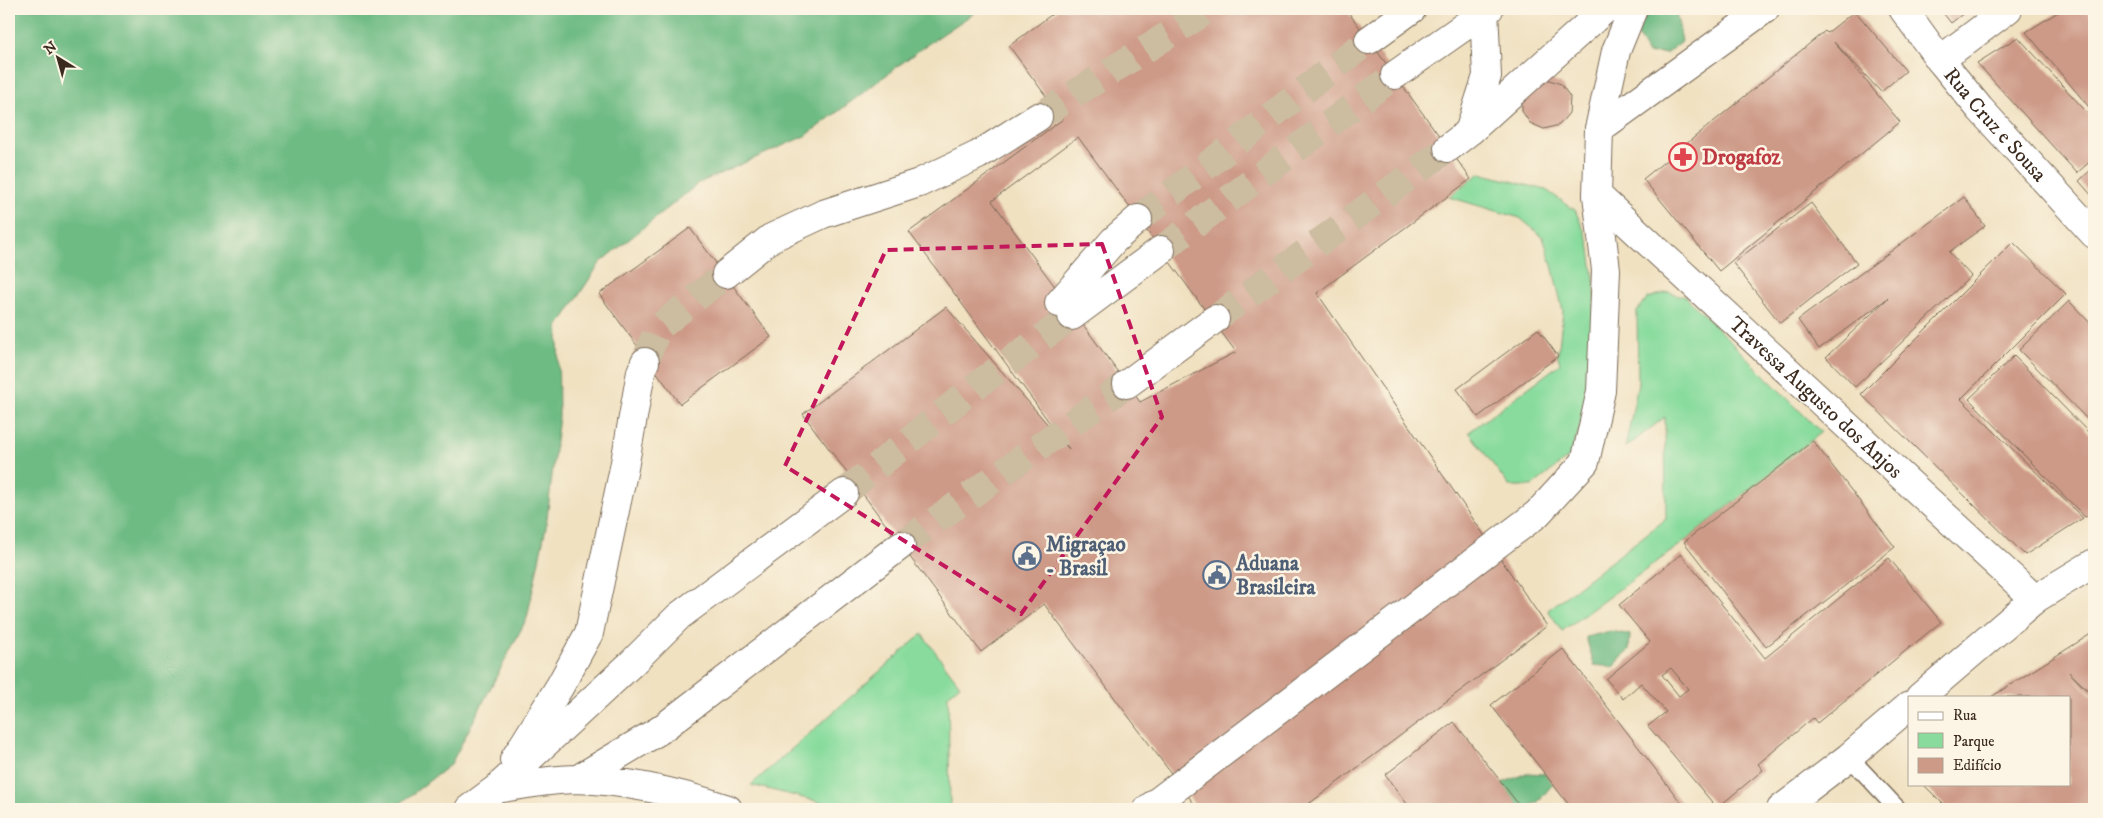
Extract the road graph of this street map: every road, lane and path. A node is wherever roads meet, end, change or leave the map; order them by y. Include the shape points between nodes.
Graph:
1 (1412, 9) edge
2 (1605, 9) edge
3 (1633, 9) edge
4 (1765, 9) edge
5 (1903, 9) edge
6 (2008, 9) edge
7 (1486, 10) edge
8 (1369, 40) tunnel mouth
9 (1940, 60) junction
10 (1395, 75) tunnel mouth
11 (1038, 117) tunnel mouth
12 (1599, 129) junction
13 (1470, 131) junction
14 (1448, 148) tunnel mouth
15 (1597, 195) junction
16 (1138, 219) tunnel mouth
17 (2094, 234) edge
18 (1161, 250) tunnel mouth
19 (726, 274) tunnel mouth
20 (1215, 319) tunnel mouth
21 (645, 362) tunnel mouth
22 (1127, 384) tunnel mouth
23 (844, 493) tunnel mouth
24 (901, 546) tunnel mouth
25 (2094, 563) edge
26 (2035, 599) junction
27 (1921, 696) edge
28 (1908, 707) edge
29 (1849, 757) junction
30 (578, 779) junction
31 (496, 789) junction
32 (469, 809) edge
33 (728, 809) edge
34 (1148, 809) edge
35 (1781, 809) edge
36 (1898, 809) edge

1 - 8 main road
2 - 13 main road
3 - 12 main road via 1616,50
4 - 12 main road
5 - 9 main road, Rua Cruz e Sousa
6 - 9 main road
7 - 10 main road
7 - 13 main road via 1487,76
9 - 17 main road, Rua Cruz e Sousa via 1980,109
11 - 19 main road via 978,155 919,183 823,214 772,238
12 - 15 main road
13 - 14 main road
15 - 26 main road, Travessa Augusto dos Anjos
15 - 34 main road via 1606,270 1602,391 1585,462 1537,514
16 - 18 main road via 1114,240 1065,309
20 - 22 main road
21 - 31 main road via 589,633
23 - 31 main road via 679,616
24 - 30 main road via 660,730
25 - 26 main road
26 - 27 main road
28 - 29 main road
29 - 35 main road
29 - 36 lane
30 - 31 main road
30 - 33 main road via 641,787
31 - 32 main road

